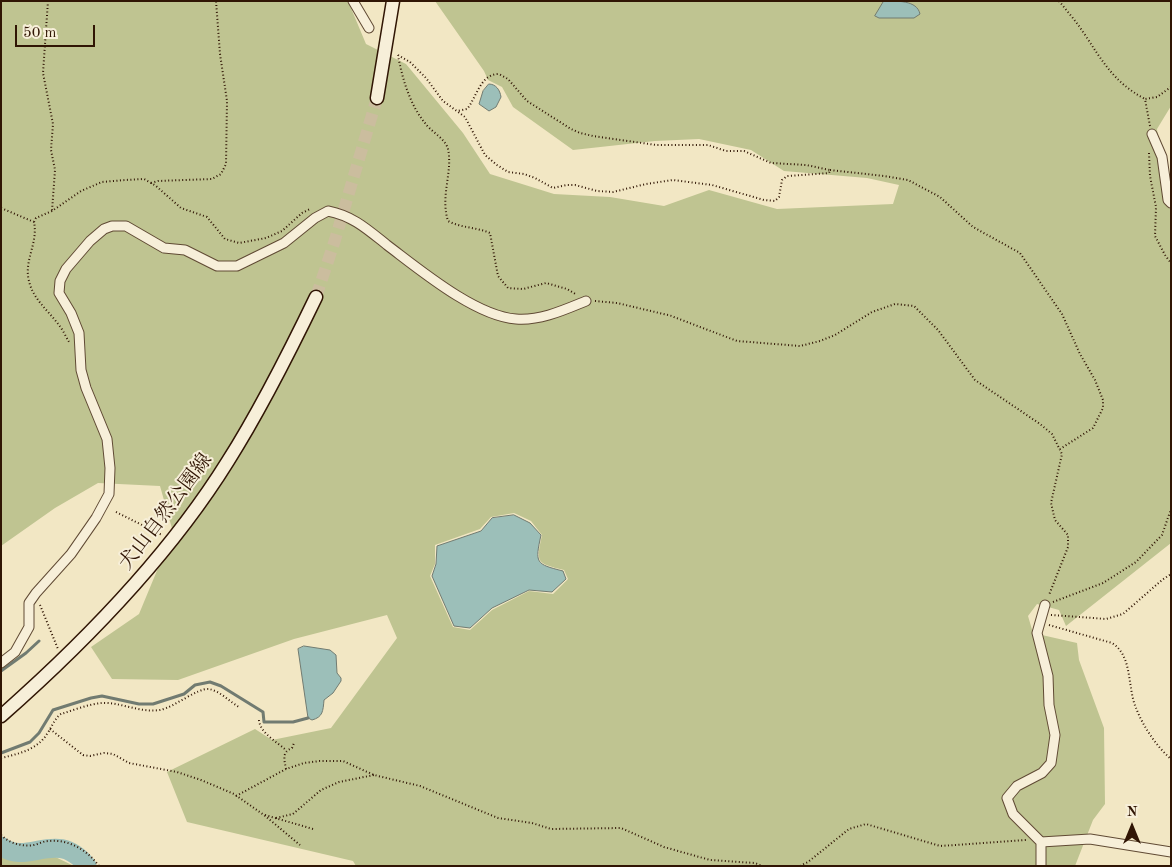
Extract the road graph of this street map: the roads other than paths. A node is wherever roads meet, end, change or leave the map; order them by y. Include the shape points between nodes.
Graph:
1 (353, 1) edge
2 (393, 1) edge
3 (369, 28) dead end
4 (377, 98) tunnel mouth
5 (1152, 134) road end
6 (1171, 203) edge
7 (316, 297) tunnel mouth
8 (586, 301) road end
9 (1042, 614) road end
10 (1, 663) edge
11 (2, 715) edge
12 (1041, 842) junction
13 (1171, 852) edge
14 (1041, 866) edge

1 - 3 street
2 - 4 main road
5 - 6 street via 1162,157
7 - 11 main road, 犬山自然公園線 via 283,365 228,462 198,506 121,599
8 - 10 street via 534,318 515,319 494,314 454,294 351,218 328,211 284,243 237,266 217,266 186,250 164,248 126,226 104,229 66,269 59,292 79,333 81,370 107,439 109,494 72,554 29,603 29,627 15,652
9 - 12 street via 1037,633 1048,676 1054,735 1051,763 1042,773 1018,786 1007,798 1013,814
12 - 13 street via 1090,839
12 - 14 street

